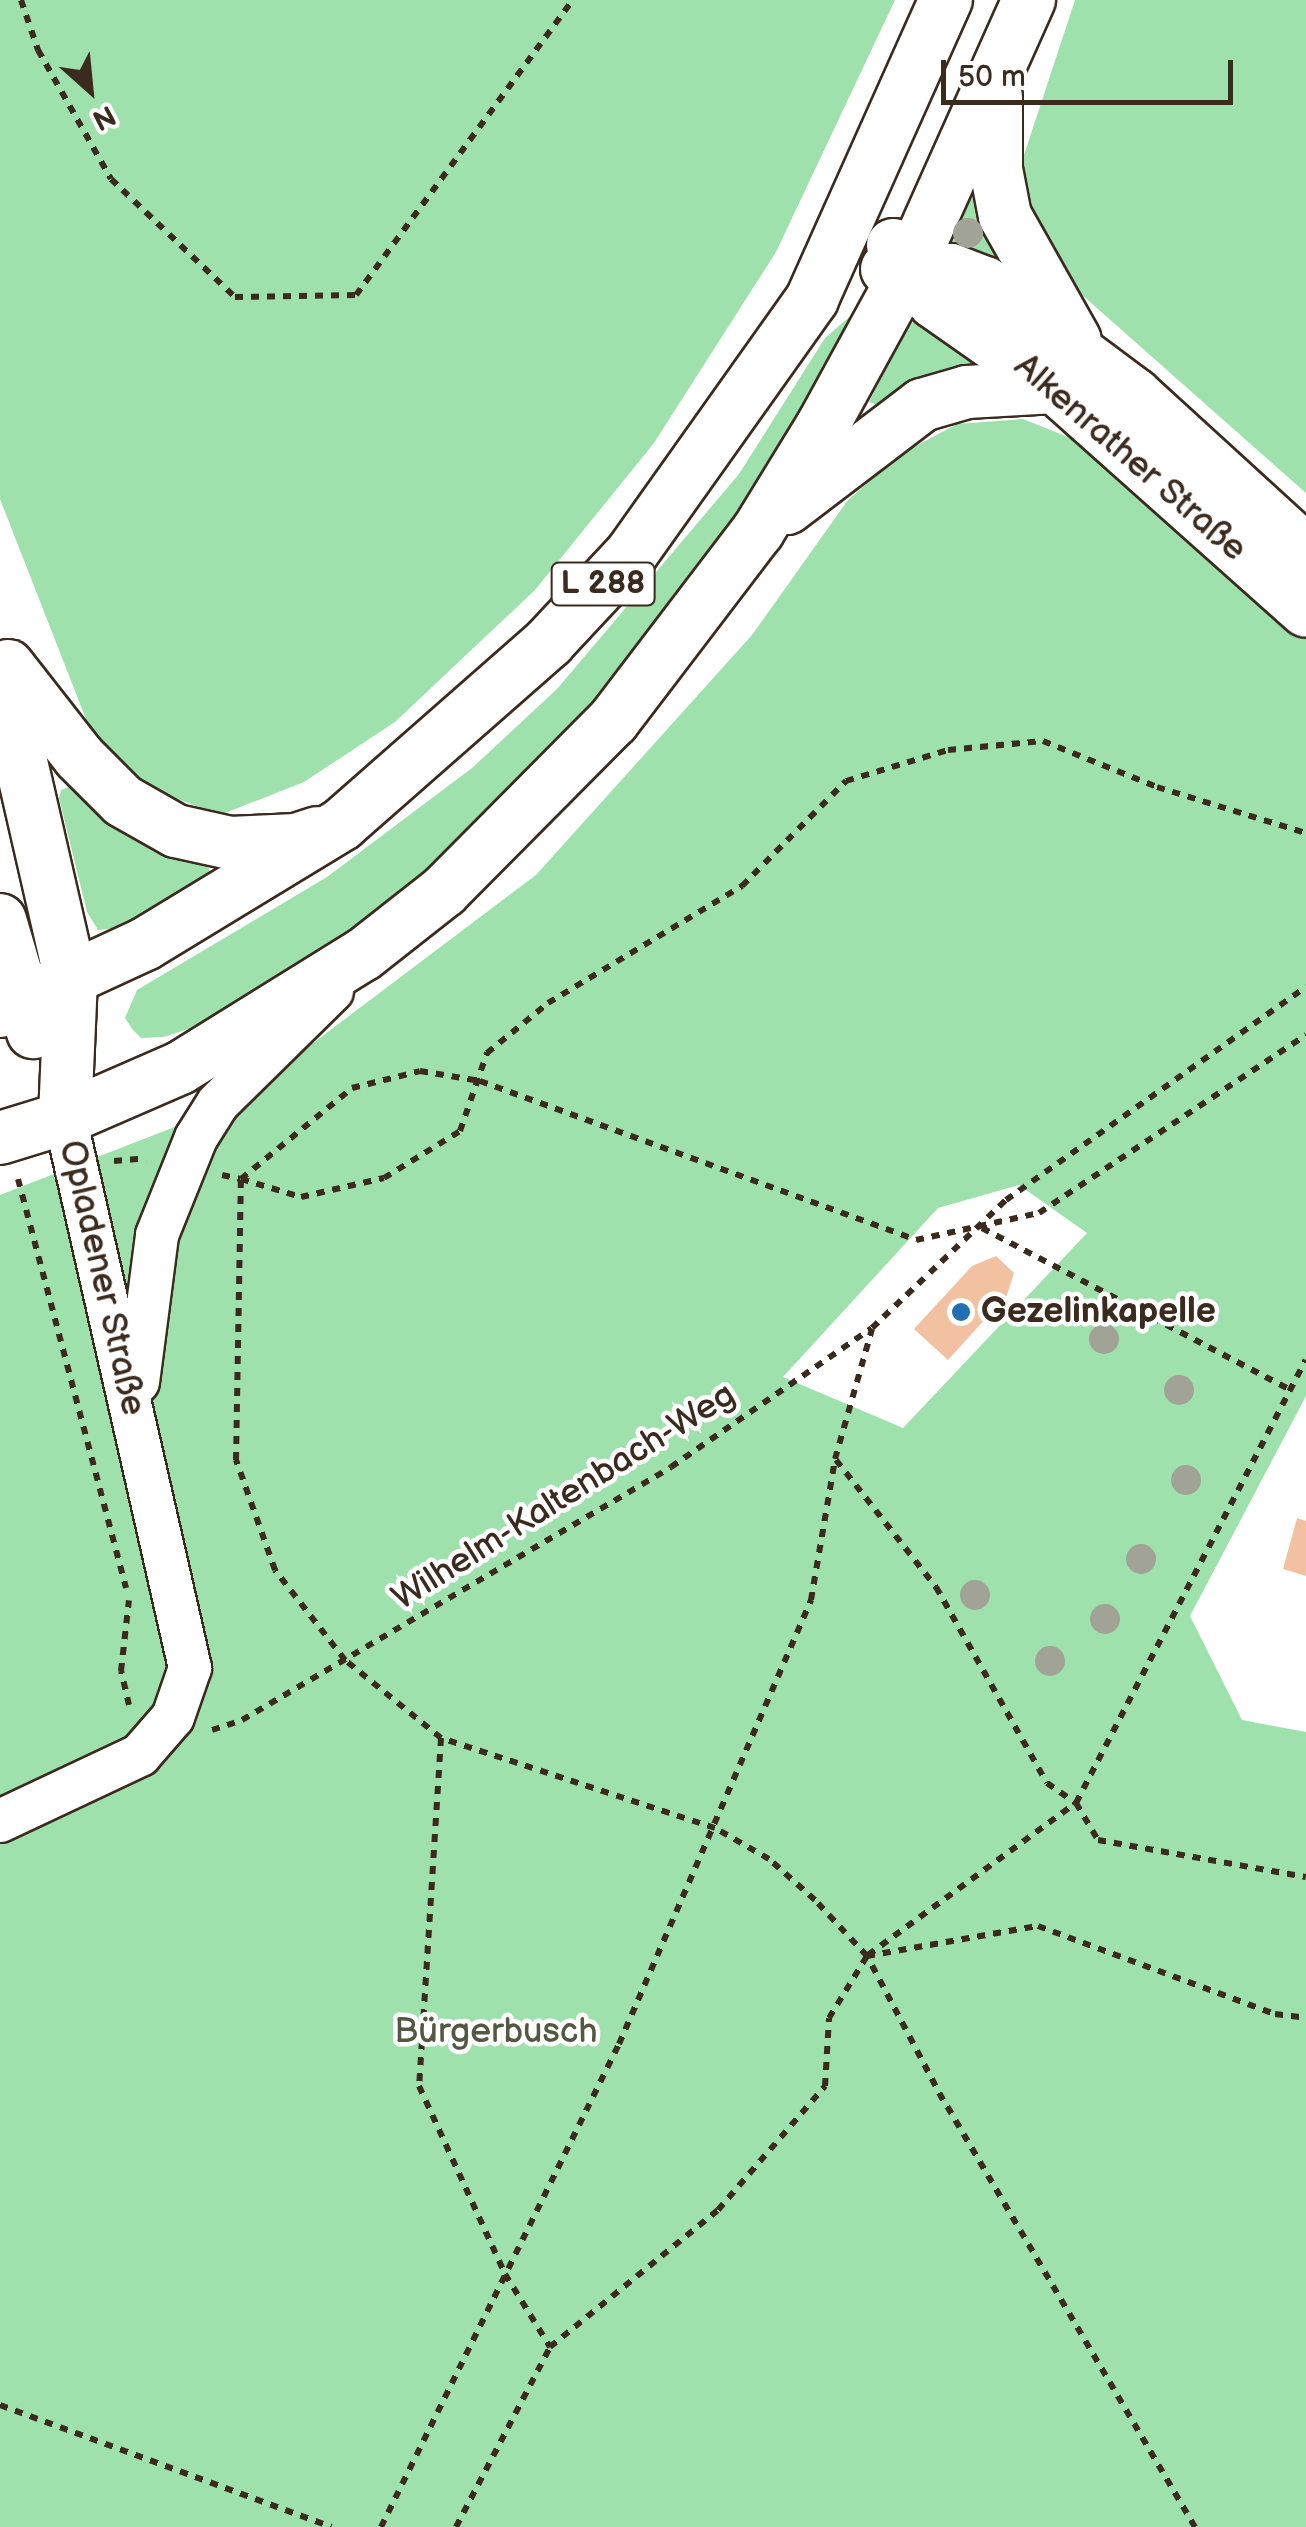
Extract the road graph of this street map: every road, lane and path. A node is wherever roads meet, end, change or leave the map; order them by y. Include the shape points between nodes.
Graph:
1 (21, 0) edge
2 (573, 0) edge
3 (946, 0) edge
4 (1029, 0) edge
5 (996, 78) junction
6 (868, 184) junction
7 (909, 268) junction
8 (812, 299) junction
9 (1069, 370) junction
10 (758, 531) junction
11 (1306, 551) edge
12 (1306, 611) edge
13 (0, 654) edge
14 (0, 670) edge
15 (342, 824) junction
16 (1306, 832) edge
17 (0, 920) edge
18 (364, 954) junction
19 (72, 979) junction
20 (1306, 987) edge
21 (11, 1006) edge
22 (1306, 1035) edge
23 (480, 1080) junction
24 (66, 1118) junction
25 (9, 1158) edge
26 (182, 1167) junction
27 (241, 1180) junction
28 (980, 1227) junction
29 (872, 1328) junction
30 (1306, 1360) edge
31 (1290, 1390) junction
32 (138, 1438) junction
33 (835, 1459) junction
34 (345, 1660) junction
35 (208, 1732) dead end
36 (441, 1738) junction
37 (140, 1756) junction
38 (1076, 1804) junction
39 (0, 1821) edge
40 (715, 1828) junction
41 (1306, 1876) edge
42 (868, 1956) junction
43 (1306, 2018) edge
44 (505, 2274) junction
45 (550, 2346) junction
46 (0, 2405) edge
47 (331, 2527) edge
48 (381, 2527) edge
49 (456, 2527) edge
50 (1195, 2527) edge

1 - 2 path via 38,50 111,179 234,297 356,294
3 - 6 main road
4 - 5 main road
5 - 7 main road
5 - 9 main road via 996,169 1005,216
6 - 7 main road, Alkenrather Straße
6 - 8 main road
7 - 8 main road, L 288 via 862,274
7 - 9 main road, Alkenrather Straße via 957,321
7 - 10 main road, L 288
8 - 15 main road, L 288 via 631,554 467,719
9 - 10 main road, L 288 via 922,405
9 - 11 main road, Alkenrather Straße
9 - 12 main road, Alkenrather Straße
10 - 18 main road, L 288 via 613,721 444,892
13 - 15 main road via 78,757 123,801 176,831 230,843 280,841
14 - 19 main road
15 - 19 main road, L 288 via 225,898
16 - 23 path via 1157,787 1043,741 948,750 846,782 742,886 548,1003 502,1040 487,1053
17 - 21 main road
18 - 24 main road, L 288 via 180,1068
18 - 26 street, Opladener Straße via 218,1103
19 - 21 main road, L 288
19 - 24 main road
20 - 28 path, Wilhelm-Kaltenbach-Weg via 1006,1200
21 - 24 main road
22 - 28 path, Wilhelm-Kaltenbach-Weg via 1039,1213
23 - 27 path via 420,1071 352,1088
23 - 27 path via 460,1131 384,1178 301,1196
23 - 28 path via 916,1240
24 - 25 main road, L 288
24 - 32 street, Opladener Straße
25 - 37 path via 130,1604 121,1671
26 - 27 path
26 - 32 street, Opladener Straße via 147,1284
27 - 34 path via 236,1460 274,1570
28 - 29 path, Wilhelm-Kaltenbach-Weg
28 - 31 path
29 - 33 path
29 - 34 path, Wilhelm-Kaltenbach-Weg via 671,1467
30 - 31 path
31 - 38 path
32 - 37 street, Opladener Straße via 190,1668 173,1716
33 - 38 path via 936,1587 1046,1783
33 - 40 path via 811,1600
34 - 35 path, Wilhelm-Kaltenbach-Weg via 242,1720
34 - 36 path
36 - 40 path
36 - 44 path via 419,2086
37 - 39 street, Opladener Straße
38 - 41 path via 1098,1840
38 - 42 path
40 - 42 path via 769,1859
40 - 44 path via 619,2044
42 - 43 path via 1038,1926 1275,2014
42 - 45 path via 829,2018 825,2086 718,2210
42 - 50 path via 943,2100
44 - 45 path
44 - 48 path
45 - 49 path
46 - 47 path

